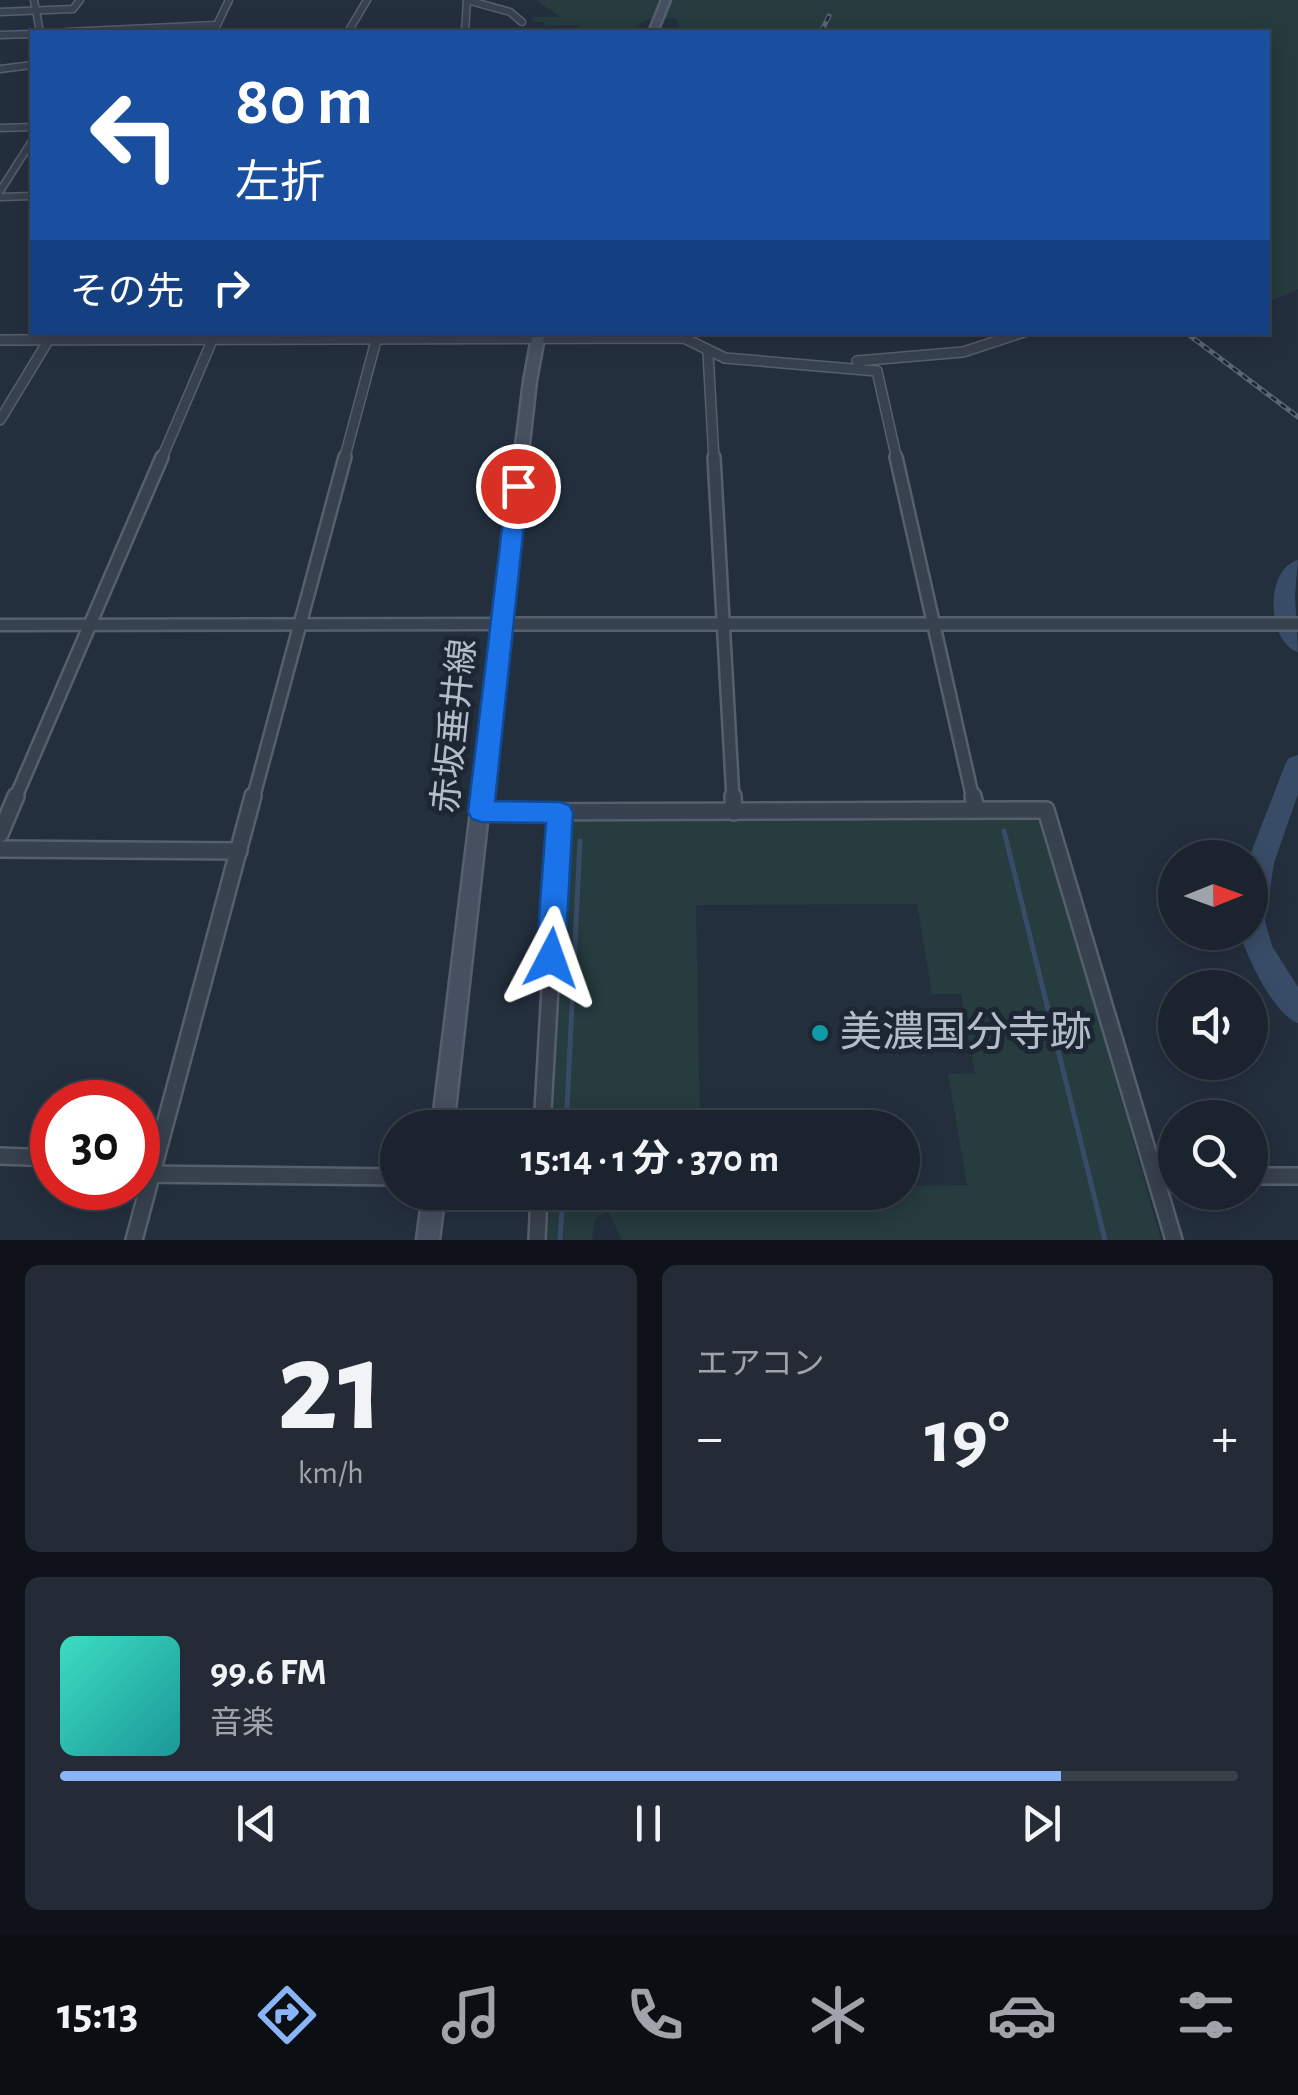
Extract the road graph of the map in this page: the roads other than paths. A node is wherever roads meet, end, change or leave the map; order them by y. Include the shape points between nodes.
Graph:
1 (34, 0) edge
2 (80, 0) edge
3 (228, 0) edge
4 (367, 0) edge
5 (467, 0) edge
6 (666, 0) edge
7 (33, 10) junction
8 (0, 12) edge
9 (522, 22) dead end
10 (215, 29) edge
11 (39, 30) edge
12 (165, 30) edge
13 (349, 30) edge
14 (465, 30) edge
15 (655, 30) edge
16 (30, 34) edge
17 (2, 35) edge
18 (0, 44) edge
19 (29, 66) edge
20 (0, 69) edge
21 (30, 127) edge
22 (0, 128) edge
23 (30, 144) edge
24 (0, 194) edge
25 (30, 196) edge
26 (539, 335) edge
27 (684, 335) edge
28 (1018, 335) edge
29 (51, 336) edge
30 (214, 336) edge
31 (378, 336) edge
32 (0, 340) edge
33 (708, 353) junction
34 (833, 366) junction
35 (0, 420) edge
36 (722, 622) junction
37 (932, 622) junction
38 (90, 624) junction
39 (501, 624) junction
40 (1298, 624) edge
41 (0, 625) edge
42 (299, 626) junction
43 (976, 810) junction
44 (481, 812) junction
45 (560, 812) junction
46 (734, 812) junction
47 (0, 834) edge
48 (0, 850) edge
49 (240, 850) junction
50 (444, 1110) edge
51 (543, 1110) edge
52 (160, 1121) edge
53 (0, 1156) edge
54 (30, 1157) edge
55 (160, 1175) edge
56 (1155, 1176) joint
57 (1268, 1176) edge
58 (1298, 1176) edge
59 (380, 1177) edge
60 (139, 1210) edge
61 (432, 1210) edge
62 (538, 1210) edge
63 (134, 1240) edge
64 (428, 1240) edge
65 (536, 1240) edge
66 (1174, 1240) edge

1 - 7 street
2 - 7 street via 73,8
3 - 10 street
4 - 13 street
5 - 9 street
5 - 14 street
6 - 15 main road
7 - 8 street
7 - 11 street
10 - 12 street
16 - 17 street
17 - 18 street
19 - 20 street
21 - 22 street
23 - 24 street
24 - 25 street
26 - 27 street
26 - 31 street
26 - 39 main road, 赤坂垂井線
27 - 33 street
28 - 34 street via 957,352
29 - 30 street
29 - 32 street
29 - 35 street
30 - 31 street
30 - 38 street
31 - 42 street
33 - 34 street
33 - 36 street
34 - 37 street via 876,371
36 - 37 street
36 - 39 street
36 - 46 street
37 - 40 street
37 - 43 street
38 - 41 street
38 - 42 street
38 - 47 street
39 - 42 street
39 - 44 main road, 赤坂垂井線
42 - 49 street
43 - 46 street
43 - 56 street via 1046,810
44 - 45 street
44 - 50 main road, 赤坂垂井線
45 - 46 street
45 - 51 street
48 - 49 street
49 - 52 street
53 - 54 street
55 - 59 street
56 - 66 street
57 - 58 street
60 - 63 street
61 - 64 main road
62 - 65 street

